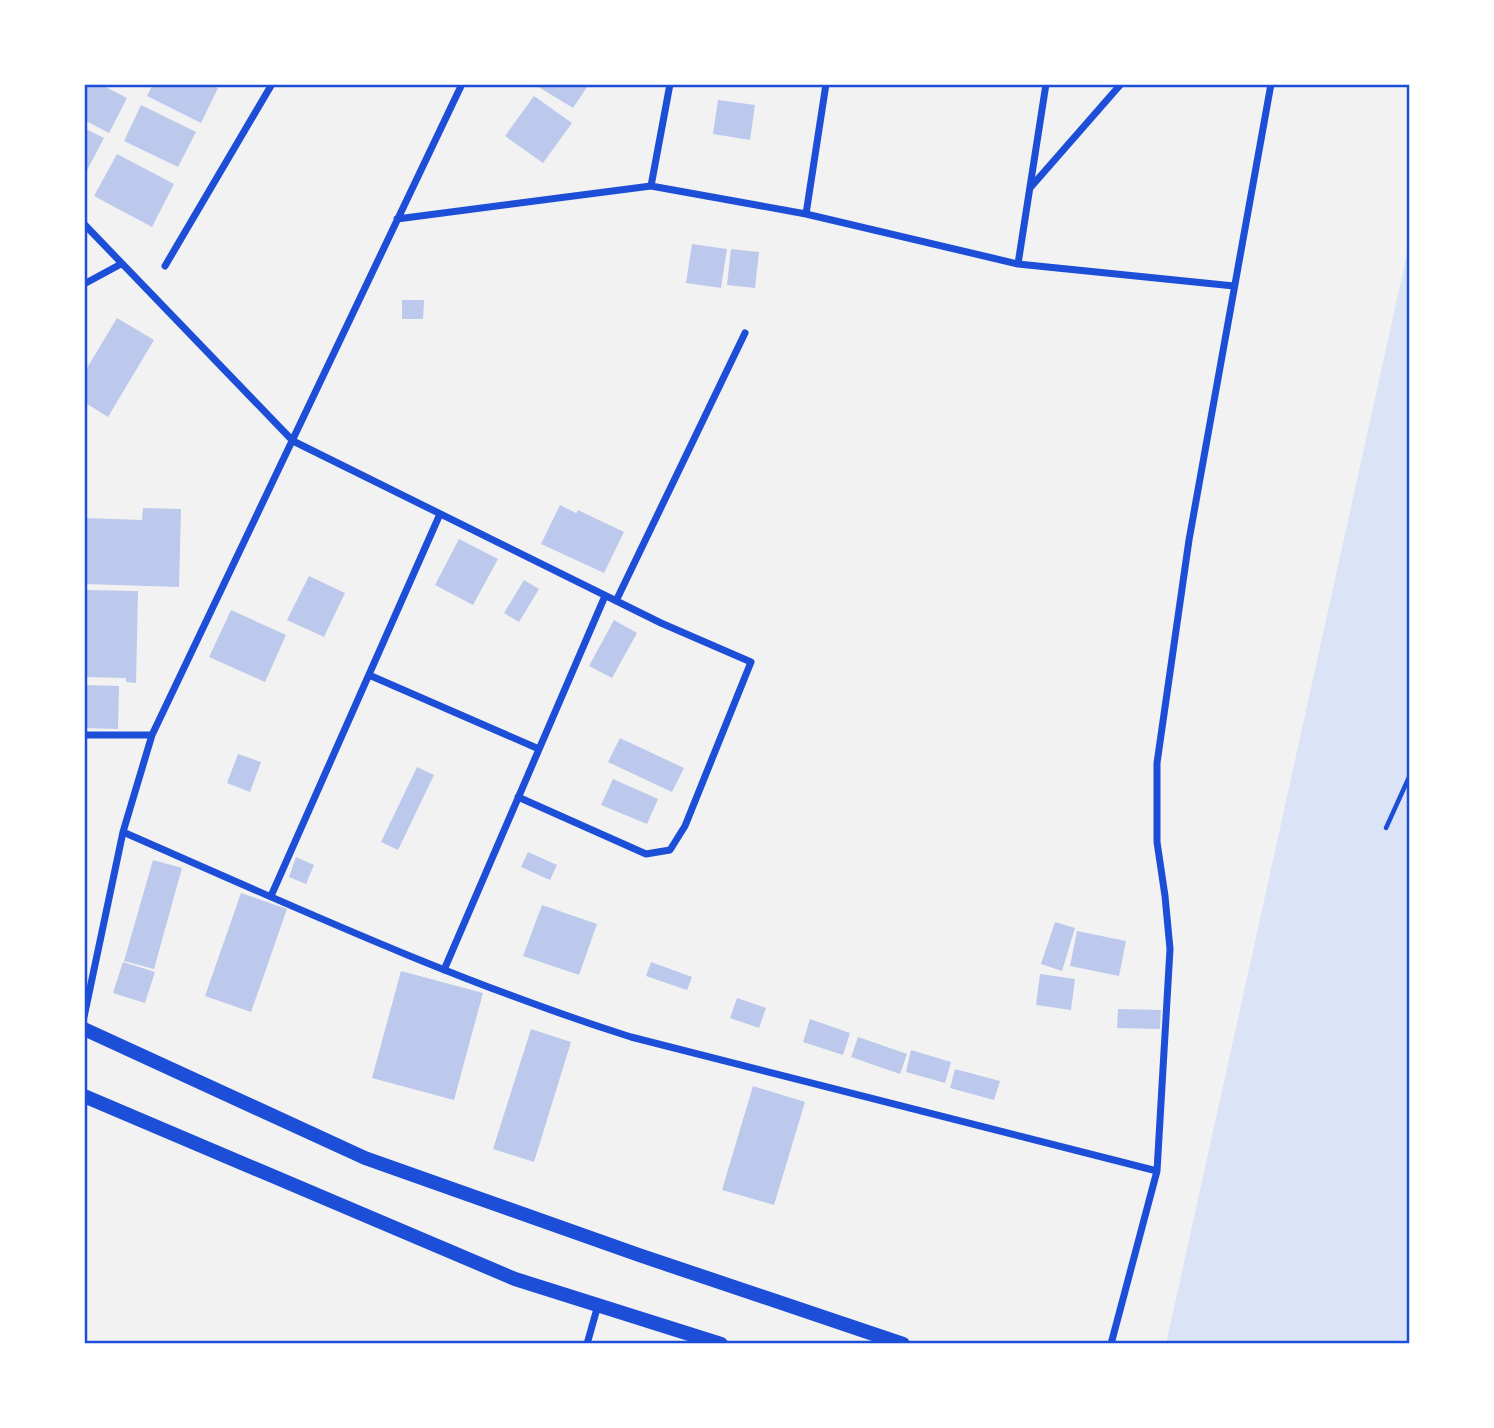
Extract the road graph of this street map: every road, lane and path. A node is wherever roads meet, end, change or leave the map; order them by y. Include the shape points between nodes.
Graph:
1 (262, 84) edge
2 (462, 84) edge
3 (670, 84) edge
4 (826, 84) edge
5 (1046, 84) edge
6 (1121, 84) edge
7 (1271, 84) edge
8 (271, 86) edge
9 (651, 186) junction
10 (1030, 189) junction
11 (806, 214) junction
12 (397, 219) junction
13 (84, 224) edge
14 (121, 264) junction
15 (1018, 264) junction
16 (165, 267) dead end
17 (84, 284) edge
18 (1234, 286) junction
19 (745, 333) dead end
20 (293, 441) junction
21 (440, 514) junction
22 (605, 596) junction
23 (616, 601) junction
24 (369, 675) junction
25 (84, 734) edge
26 (152, 734) junction
27 (539, 749) junction
28 (1410, 775) edge
29 (518, 797) junction
30 (1386, 828) dead end
31 (123, 832) junction
32 (271, 896) junction
33 (444, 970) junction
34 (84, 1017) edge
35 (84, 1029) edge
36 (84, 1096) edge
37 (1157, 1171) junction
38 (598, 1305) junction
39 (587, 1344) edge
40 (721, 1344) edge
41 (904, 1344) edge
42 (1111, 1344) edge

1 - 8 street
2 - 12 street
3 - 9 street
4 - 11 street
5 - 10 street
6 - 10 street
7 - 18 street
8 - 16 street
9 - 11 street
9 - 12 street
10 - 15 street
11 - 15 street
12 - 20 street
13 - 14 street
14 - 17 street
14 - 20 street
15 - 18 street
18 - 37 street via 1189,540 1157,763 1157,842 1170,949
19 - 23 street
20 - 21 street
20 - 26 street
21 - 22 street
21 - 24 street
22 - 23 street
22 - 27 street
23 - 29 street via 751,662 685,827 670,850 646,855
24 - 27 street
24 - 32 street
25 - 26 street
26 - 31 street
27 - 29 street
28 - 30 path
29 - 33 street
31 - 32 street
31 - 34 street
32 - 33 street
33 - 37 street via 631,1037
35 - 41 main road via 365,1158
36 - 38 main road via 515,1279
37 - 42 street
38 - 39 street
38 - 40 main road

